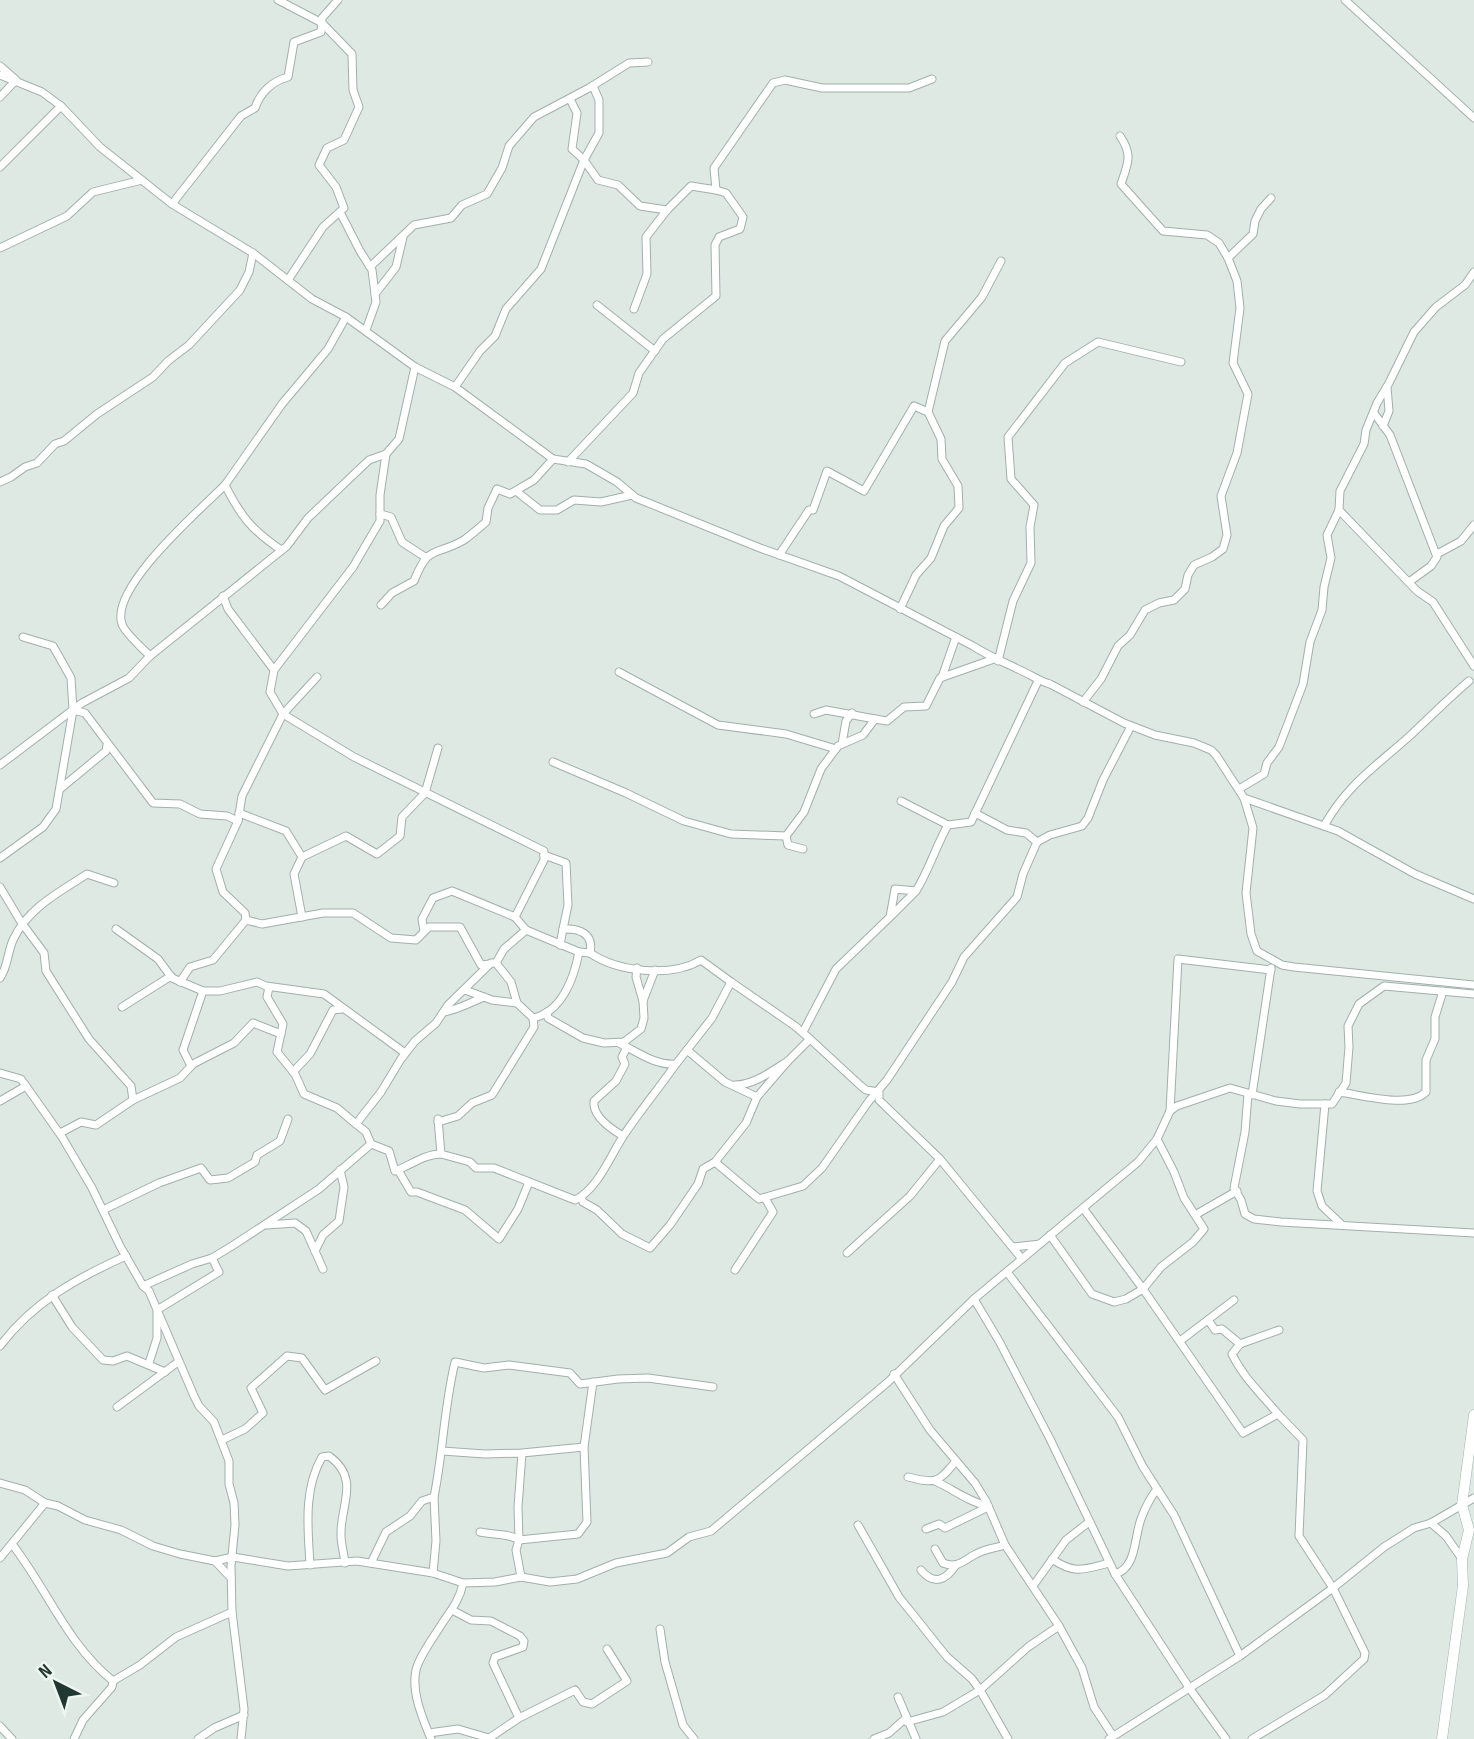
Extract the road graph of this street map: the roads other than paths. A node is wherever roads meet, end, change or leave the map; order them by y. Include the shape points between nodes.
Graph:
1 (278, 0) edge
2 (338, 0) edge
3 (1345, 0) edge
4 (322, 23) junction
5 (648, 62) dead end
6 (0, 66) edge
7 (0, 75) edge
8 (932, 79) dead end
9 (16, 80) junction
10 (593, 86) junction
11 (0, 97) edge
12 (570, 99) junction
13 (61, 107) junction
14 (1474, 118) edge
15 (1120, 136) dead end
16 (584, 160) junction
17 (0, 167) edge
18 (142, 180) junction
19 (716, 190) junction
20 (1271, 198) dead end
21 (172, 204) junction
22 (667, 210) junction
23 (340, 212) junction
24 (403, 236) junction
25 (0, 248) edge
26 (253, 253) junction
27 (1228, 258) junction
28 (1000, 261) dead end
29 (370, 267) junction
30 (1474, 272) edge
31 (288, 280) junction
32 (375, 295) junction
33 (597, 305) dead end
34 (634, 309) dead end
35 (346, 317) junction
36 (366, 330) junction
37 (655, 351) junction
38 (1181, 362) dead end
39 (415, 367) junction
40 (455, 387) junction
41 (1387, 387) junction
42 (928, 412) junction
43 (1374, 413) junction
44 (1383, 426) junction
45 (386, 454) junction
46 (553, 460) junction
47 (568, 462) junction
48 (0, 482) edge
49 (225, 485) junction
50 (516, 491) junction
51 (632, 495) junction
52 (1339, 510) junction
53 (380, 514) junction
54 (1474, 526) edge
55 (281, 550) junction
56 (779, 555) junction
57 (1437, 555) junction
58 (425, 557) junction
59 (1409, 582) junction
60 (223, 596) junction
61 (382, 605) dead end
62 (900, 609) junction
63 (23, 637) dead end
64 (956, 637) junction
65 (150, 656) junction
66 (996, 660) junction
67 (1474, 666) edge
68 (274, 670) junction
69 (619, 672) dead end
70 (317, 677) dead end
71 (942, 677) junction
72 (1038, 681) junction
73 (1469, 681) dead end
74 (1083, 702) junction
75 (73, 710) junction
76 (814, 713) dead end
77 (852, 713) junction
78 (283, 714) junction
79 (875, 719) junction
80 (1131, 726) junction
81 (107, 745) junction
82 (839, 746) junction
83 (438, 748) dead end
84 (553, 762) dead end
85 (0, 765) edge
86 (60, 789) junction
87 (1239, 789) junction
88 (425, 793) junction
89 (1244, 798) junction
90 (901, 801) dead end
91 (975, 813) junction
92 (239, 817) junction
93 (948, 825) junction
94 (1324, 826) junction
95 (786, 835) junction
96 (1037, 842) junction
97 (803, 849) dead end
98 (544, 855) junction
99 (302, 857) junction
100 (0, 858) edge
101 (114, 883) dead end
102 (0, 887) edge
103 (916, 891) junction
104 (1474, 899) edge
105 (302, 916) junction
106 (514, 917) junction
107 (890, 917) junction
108 (246, 920) junction
109 (21, 922) junction
110 (116, 929) dead end
111 (563, 929) junction
112 (526, 930) junction
113 (424, 931) junction
114 (560, 945) junction
115 (579, 952) junction
116 (590, 953) junction
117 (1272, 960) junction
118 (493, 963) junction
119 (637, 968) junction
120 (655, 970) junction
121 (1271, 970) junction
122 (171, 976) junction
123 (0, 978) edge
124 (180, 982) junction
125 (731, 982) junction
126 (1474, 985) edge
127 (269, 987) junction
128 (465, 990) junction
129 (203, 991) junction
130 (1443, 991) junction
131 (1474, 994) edge
132 (484, 997) junction
133 (643, 1001) junction
134 (517, 1003) junction
135 (122, 1007) dead end
136 (342, 1009) junction
137 (444, 1012) junction
138 (547, 1012) junction
139 (533, 1018) junction
140 (803, 1032) junction
141 (281, 1034) junction
142 (810, 1039) junction
143 (618, 1043) junction
144 (627, 1047) junction
145 (687, 1050) junction
146 (405, 1054) junction
147 (788, 1061) junction
148 (676, 1064) junction
149 (191, 1066) junction
150 (293, 1072) junction
151 (0, 1073) edge
152 (733, 1084) junction
153 (26, 1086) junction
154 (879, 1091) junction
155 (1339, 1092) junction
156 (1250, 1095) junction
157 (757, 1097) junction
158 (133, 1100) junction
159 (0, 1101) edge
160 (1325, 1104) junction
161 (1170, 1111) junction
162 (288, 1119) dead end
163 (356, 1124) junction
164 (60, 1133) junction
165 (623, 1136) junction
166 (1157, 1139) junction
167 (371, 1144) junction
168 (441, 1154) junction
169 (940, 1159) junction
170 (715, 1162) junction
171 (340, 1170) junction
172 (398, 1170) junction
173 (529, 1182) junction
174 (1237, 1191) junction
175 (581, 1197) junction
176 (765, 1198) junction
177 (1083, 1208) junction
178 (103, 1210) junction
179 (1195, 1215) junction
180 (264, 1225) junction
181 (1341, 1225) junction
182 (1474, 1233) edge
183 (1050, 1236) junction
184 (1040, 1244) junction
185 (1013, 1247) junction
186 (315, 1251) junction
187 (847, 1253) dead end
188 (126, 1256) junction
189 (212, 1258) junction
190 (1022, 1259) junction
191 (323, 1269) dead end
192 (735, 1270) dead end
193 (1007, 1272) junction
194 (143, 1286) junction
195 (1143, 1289) junction
196 (52, 1295) junction
197 (974, 1300) junction
198 (1234, 1300) dead end
199 (157, 1310) junction
200 (1208, 1320) junction
201 (1279, 1331) dead end
202 (1180, 1341) junction
203 (1240, 1344) junction
204 (0, 1346) edge
205 (376, 1361) dead end
206 (178, 1362) junction
207 (149, 1363) junction
208 (165, 1371) junction
209 (894, 1374) junction
210 (593, 1382) junction
211 (713, 1387) dead end
212 (117, 1406) dead end
213 (1278, 1414) junction
214 (1474, 1415) edge
215 (222, 1440) junction
216 (584, 1447) junction
217 (442, 1451) junction
218 (522, 1453) junction
219 (956, 1461) junction
220 (908, 1478) dead end
221 (935, 1481) junction
222 (0, 1483) edge
223 (1157, 1489) junction
224 (434, 1497) junction
225 (1474, 1499) edge
226 (45, 1503) junction
227 (1462, 1505) junction
228 (988, 1507) junction
229 (1088, 1522) junction
230 (1431, 1523) junction
231 (858, 1525) dead end
232 (926, 1529) dead end
233 (480, 1532) dead end
234 (519, 1540) junction
235 (12, 1544) junction
236 (1005, 1545) junction
237 (935, 1549) dead end
238 (233, 1557) junction
239 (0, 1558) edge
240 (1052, 1559) junction
241 (1462, 1559) junction
242 (215, 1561) junction
243 (345, 1563) junction
244 (370, 1563) junction
245 (1109, 1563) junction
246 (310, 1565) junction
247 (956, 1565) junction
248 (921, 1570) dead end
249 (433, 1573) junction
250 (1115, 1574) junction
251 (521, 1577) junction
252 (231, 1579) junction
253 (463, 1584) junction
254 (1033, 1586) junction
255 (1469, 1586) edge
256 (1334, 1588) junction
257 (452, 1610) junction
258 (232, 1612) junction
259 (1059, 1626) junction
260 (660, 1629) dead end
261 (607, 1649) dead end
262 (1240, 1656) junction
263 (113, 1681) junction
264 (1190, 1689) junction
265 (980, 1690) junction
266 (898, 1697) dead end
267 (244, 1715) junction
268 (519, 1718) junction
269 (907, 1720) junction
270 (0, 1726) edge
271 (430, 1736) edge
272 (1111, 1737) edge
273 (12, 1739) edge
274 (74, 1739) edge
275 (198, 1739) edge
276 (241, 1739) edge
277 (489, 1739) edge
278 (694, 1739) edge
279 (874, 1739) edge
280 (916, 1739) edge
281 (1008, 1739) edge
282 (1226, 1739) edge
283 (1252, 1739) edge
284 (1442, 1739) edge

1 - 4 street
2 - 4 street
3 - 14 street
4 - 21 street via 321,32 294,43 288,77 276,80 255,108 241,116
4 - 23 street via 352,54 353,90 359,107 344,140 327,148 319,165 336,187 344,208
5 - 10 street via 629,63
6 - 9 street
7 - 9 street
8 - 19 street via 909,88 773,83 714,168
9 - 11 street
9 - 13 street
10 - 12 street
10 - 16 street via 599,100 599,133
12 - 16 street via 577,113 572,149
12 - 24 street via 534,117 509,146 487,194 462,205 451,218 414,225
13 - 17 street
13 - 18 street via 100,147
15 - 27 street via 1129,149 1121,184 1163,230 1207,235 1220,243
16 - 22 street via 598,180 618,185 639,206
16 - 40 street via 541,269 506,309 495,336
18 - 21 street
18 - 25 street via 93,192 67,216
19 - 22 street via 691,186
19 - 37 street via 726,193 743,217 740,229 719,237 715,245 716,296 663,339
20 - 27 street via 1255,221 1253,234
21 - 26 street
22 - 34 street via 646,237 647,274
23 - 29 street
23 - 31 street via 323,228
24 - 29 street
24 - 32 street via 396,267
26 - 31 street
26 - 48 street via 240,290 189,345 153,377 55,444 37,463
27 - 74 street via 1240,308 1233,363 1248,394 1237,453 1222,496 1227,535 1223,548 1194,565 1185,589 1174,600 1145,610
28 - 42 street via 982,297 945,341
29 - 32 street
30 - 41 street via 1414,332
31 - 35 street
32 - 36 street
33 - 37 street
35 - 36 street
35 - 49 street via 328,349
36 - 39 street
37 - 47 street via 639,373 633,393
38 - 66 street via 1098,342 1065,363 1008,438 1011,480 1034,505 1031,563 1013,601
39 - 40 street
39 - 45 street via 399,439
40 - 46 street
41 - 43 street
41 - 44 street via 1389,411
42 - 56 street via 914,406 864,491 828,471 813,510 808,510
42 - 62 street via 941,439 942,459 958,486 959,509 944,526
43 - 44 street
43 - 52 street via 1340,491
44 - 57 street via 1413,488
45 - 53 street
45 - 55 street via 369,460
46 - 47 street
46 - 50 street
47 - 51 street via 586,464
49 - 55 street via 240,514
49 - 65 street via 158,550 134,581 121,610 122,625
50 - 51 street via 540,510 557,509 574,500 601,502
50 - 58 street via 510,494 497,489 486,522 464,540
51 - 56 street
52 - 59 street
52 - 87 street via 1328,535 1331,558 1303,684 1264,774
53 - 58 street via 391,517 402,542
53 - 68 street via 353,567
54 - 57 street via 1461,541
55 - 60 street
56 - 62 street via 839,576
57 - 59 street via 1431,566
58 - 61 street via 414,581 391,593
59 - 67 street via 1433,602
60 - 65 street
60 - 68 street
62 - 64 street
63 - 75 street via 53,646 71,678
64 - 66 street
64 - 71 street
65 - 75 street via 129,678
66 - 71 street
66 - 72 street
68 - 78 street via 270,692
69 - 82 street via 718,724
70 - 78 street
71 - 79 street via 926,706 904,707 887,721
72 - 74 street
72 - 91 street
73 - 94 street via 1373,766
74 - 80 street
75 - 81 street via 85,713
75 - 85 street
75 - 86 street
76 - 77 street
77 - 79 street
77 - 82 street
78 - 88 street
78 - 92 street via 242,796
79 - 82 street via 863,735
80 - 87 street via 1211,750
80 - 96 street via 1082,826
81 - 86 street via 106,751
81 - 92 street via 153,803
82 - 95 street via 821,769 804,813
83 - 88 street
84 - 95 street via 684,821 731,834
86 - 100 street via 56,809 43,827
87 - 89 street
88 - 98 street
88 - 99 street via 402,817 400,836 377,854 346,836
89 - 94 street
89 - 117 street via 1253,828 1246,893 1251,934 1257,951
90 - 93 street
91 - 93 street via 971,822
91 - 96 street
92 - 99 street via 286,831
92 - 108 street via 216,869 223,892
93 - 103 street
94 - 104 street
95 - 97 street via 788,845
96 - 154 street via 1017,897 964,957
98 - 106 street
98 - 111 street via 566,863 568,905
99 - 105 street via 294,874
101 - 109 street via 87,874
102 - 109 street
103 - 107 street
103 - 107 street via 895,889
105 - 108 street via 262,924
105 - 113 street via 353,913 391,938 416,940
106 - 112 street
106 - 113 street via 452,891 433,898 422,919
107 - 140 street via 836,969
108 - 124 street via 213,960 191,967
109 - 123 street
109 - 158 street via 44,953 46,971 89,1039 131,1086
110 - 122 street via 158,960
111 - 114 street
111 - 116 street via 582,931 591,938
112 - 114 street
112 - 118 street
113 - 118 street via 429,926 460,927 481,965
114 - 115 street
115 - 116 street
115 - 138 street via 562,999
116 - 119 street via 600,960
117 - 121 street
117 - 126 street via 1294,967
118 - 128 street
118 - 134 street via 512,982
119 - 120 street
119 - 133 street
120 - 125 street via 677,970 701,960
120 - 133 street
121 - 156 street
121 - 161 street via 1178,959
122 - 124 street
122 - 135 street
124 - 129 street
125 - 140 street
125 - 145 street via 712,1018
127 - 129 street via 257,982
127 - 136 street via 324,994
127 - 141 street via 267,997 283,1024
128 - 132 street
128 - 137 street
129 - 149 street via 183,1050
130 - 131 street
130 - 155 street via 1384,986 1359,1004 1348,1026 1346,1083
130 - 155 street via 1435,1017 1435,1040 1426,1060 1426,1093 1395,1101
132 - 134 street
132 - 137 street
133 - 143 street via 641,1029
134 - 139 street
136 - 146 street
136 - 150 street via 333,1010 310,1054
137 - 146 street
138 - 139 street
138 - 143 street via 548,1018 583,1038
139 - 168 street via 534,1027 492,1095 472,1103 458,1116 438,1121
140 - 142 street
141 - 149 street via 253,1023 234,1043
141 - 150 street via 277,1052
142 - 147 street
142 - 154 street via 866,1090
143 - 144 street
144 - 148 street via 650,1060
144 - 165 street via 616,1081 593,1106 596,1114
145 - 148 street
145 - 152 street
146 - 163 street
147 - 152 street via 755,1080
147 - 157 street
148 - 165 street
149 - 158 street via 180,1078
150 - 163 street via 303,1094 337,1108
151 - 153 street via 21,1079
152 - 157 street
153 - 159 street
153 - 164 street
154 - 169 street via 879,1100
154 - 176 street via 822,1168 803,1186
155 - 160 street via 1332,1104
156 - 160 street
156 - 161 street via 1230,1088
156 - 174 street
157 - 170 street via 746,1123
158 - 164 street via 96,1125 81,1122
160 - 181 street via 1317,1191 1322,1206
161 - 166 street
162 - 178 street via 280,1140 228,1178 211,1180 201,1168
163 - 167 street
164 - 178 street
165 - 175 street
166 - 177 street via 1138,1162
166 - 179 street
167 - 171 street
167 - 172 street via 389,1151
168 - 172 street via 429,1154
168 - 173 street
169 - 185 street
169 - 187 street via 910,1196
170 - 175 street via 703,1169 698,1184 650,1248 622,1234
170 - 176 street via 759,1199
171 - 180 street
171 - 186 street via 344,1187 340,1222 323,1235
172 - 173 street via 411,1192 465,1210 499,1239
173 - 175 street via 575,1200
174 - 179 street
174 - 181 street via 1245,1214 1254,1219
176 - 192 street via 773,1212
177 - 183 street
177 - 195 street
178 - 188 street
179 - 195 street via 1204,1229
180 - 186 street via 295,1223 306,1231
180 - 189 street
181 - 182 street
183 - 184 street
183 - 195 street via 1092,1294 1114,1302
184 - 185 street
184 - 190 street
185 - 190 street
186 - 191 street
188 - 194 street
188 - 196 street
189 - 194 street
189 - 199 street via 219,1272
190 - 193 street
193 - 197 street
193 - 223 street via 1118,1418
194 - 199 street
195 - 202 street
196 - 204 street
196 - 207 street via 72,1327 103,1360 127,1356
197 - 209 street
197 - 229 street via 1050,1439
198 - 200 street
199 - 206 street
199 - 207 street via 157,1338
200 - 202 street
200 - 203 street via 1214,1330 1222,1329
201 - 203 street
202 - 213 street via 1243,1433
203 - 213 street via 1233,1354 1236,1362
205 - 215 street via 325,1390 302,1359 287,1356 251,1388 262,1413 245,1430
206 - 208 street
206 - 215 street
207 - 208 street
208 - 212 street
209 - 219 street
209 - 251 street via 711,1531 689,1537 667,1553 616,1563 577,1579 550,1582
210 - 211 street via 648,1378
210 - 216 street
210 - 217 street via 580,1384 570,1373 537,1367 484,1368 455,1362
213 - 256 street via 1304,1440 1299,1536
214 - 227 street
215 - 238 street via 234,1503
216 - 218 street
216 - 234 street via 587,1522 582,1530
217 - 218 street
217 - 224 street
218 - 234 street
219 - 221 street
219 - 228 street
220 - 221 street
221 - 228 street
222 - 226 street via 25,1490
223 - 250 street via 1141,1519 1132,1558
223 - 262 street via 1174,1515
224 - 244 street via 422,1501 410,1516 386,1532
224 - 249 street
225 - 227 street
226 - 235 street
226 - 242 street via 153,1546
227 - 230 street
227 - 241 street via 1469,1530
228 - 232 street via 945,1528 939,1524
228 - 236 street
229 - 240 street
229 - 245 street
230 - 241 street
230 - 256 street via 1384,1547
231 - 265 street via 899,1597
233 - 234 street via 511,1534
234 - 251 street via 516,1550
235 - 239 street
235 - 263 street via 86,1657
236 - 247 street
236 - 254 street
237 - 247 street via 943,1563
238 - 242 street
238 - 246 street
238 - 252 street
240 - 245 street via 1079,1571
240 - 254 street
241 - 255 street
242 - 252 street
243 - 244 street
243 - 246 street
243 - 246 street via 341,1536 347,1485 338,1462 330,1456 322,1457 309,1489
244 - 249 street
245 - 250 street
247 - 248 street via 937,1580
249 - 253 street
250 - 264 street
251 - 253 street
252 - 258 street
253 - 257 street
254 - 259 street
255 - 284 street
256 - 262 street
256 - 283 street via 1364,1660 1325,1695
257 - 268 street via 471,1620 491,1620 524,1641 523,1647 495,1657 494,1663
257 - 271 street via 416,1670 416,1692
258 - 263 street via 176,1637
258 - 267 street
259 - 265 street
259 - 272 street
260 - 278 street via 683,1725
261 - 268 street via 627,1681 592,1704 583,1702 575,1690
262 - 264 street
263 - 274 street
264 - 272 street
264 - 282 street
265 - 269 street via 943,1712
265 - 281 street
266 - 269 street
267 - 275 street
267 - 276 street
268 - 277 street
269 - 279 street
269 - 280 street
270 - 273 street
271 - 277 street via 458,1729

